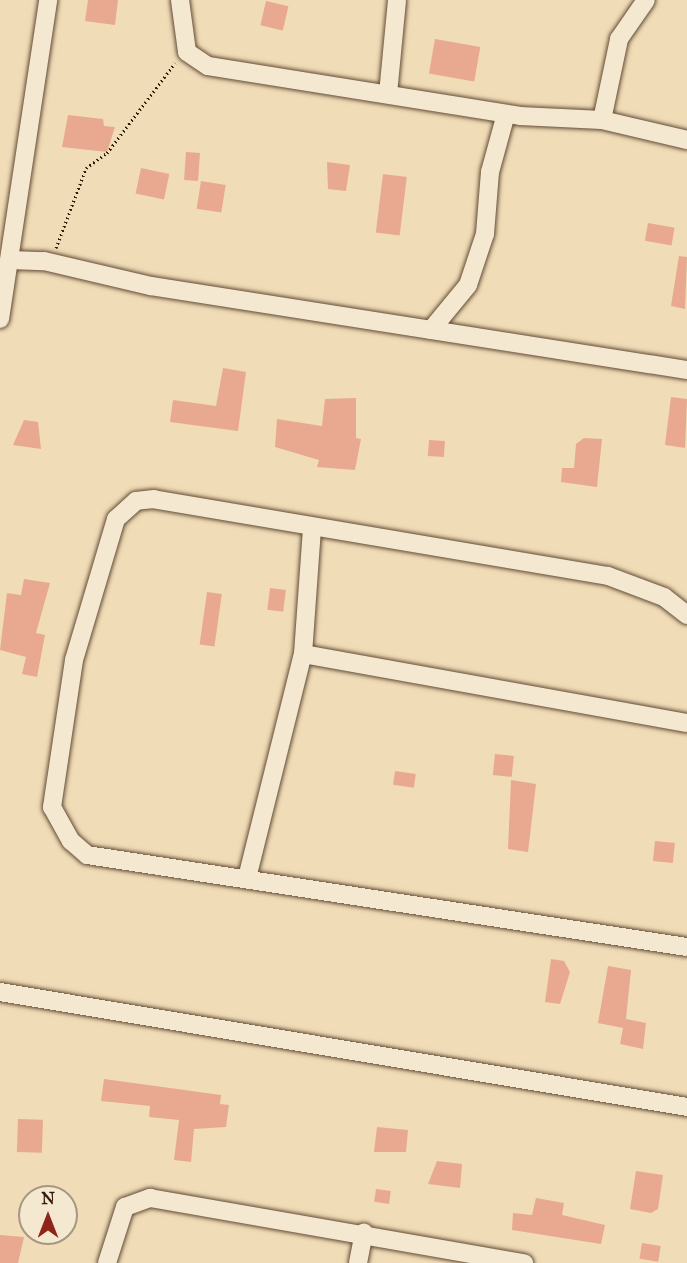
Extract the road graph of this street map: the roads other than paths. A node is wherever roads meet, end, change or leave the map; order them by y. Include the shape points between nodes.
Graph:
1 (48, 0) edge
2 (180, 0) edge
3 (397, 0) edge
4 (646, 0) edge
5 (388, 94) junction
6 (506, 114) junction
7 (602, 120) junction
8 (687, 140) edge
9 (10, 260) junction
10 (0, 319) edge
11 (431, 330) junction
12 (687, 370) edge
13 (312, 529) junction
14 (687, 615) edge
15 (303, 654) junction
16 (687, 723) edge
17 (247, 878) junction
18 (687, 947) edge
19 (0, 992) edge
20 (687, 1107) edge
21 (364, 1233) junction
22 (107, 1263) edge
23 (358, 1263) edge
24 (524, 1263) edge

1 - 9 street
2 - 5 street via 188,52 208,66
3 - 5 street
4 - 7 street via 619,39
5 - 6 street
6 - 7 street
6 - 11 street via 490,172 485,234 468,285
7 - 8 street
9 - 10 street
9 - 11 street via 44,261 151,286
11 - 12 street
13 - 14 street via 608,576 664,597
13 - 15 street
13 - 17 street via 154,499 136,501 116,519 74,660 52,807 71,842 87,855
15 - 16 street
15 - 17 street
17 - 18 street
19 - 20 street
21 - 22 street via 150,1198 125,1207
21 - 23 street
21 - 24 street

